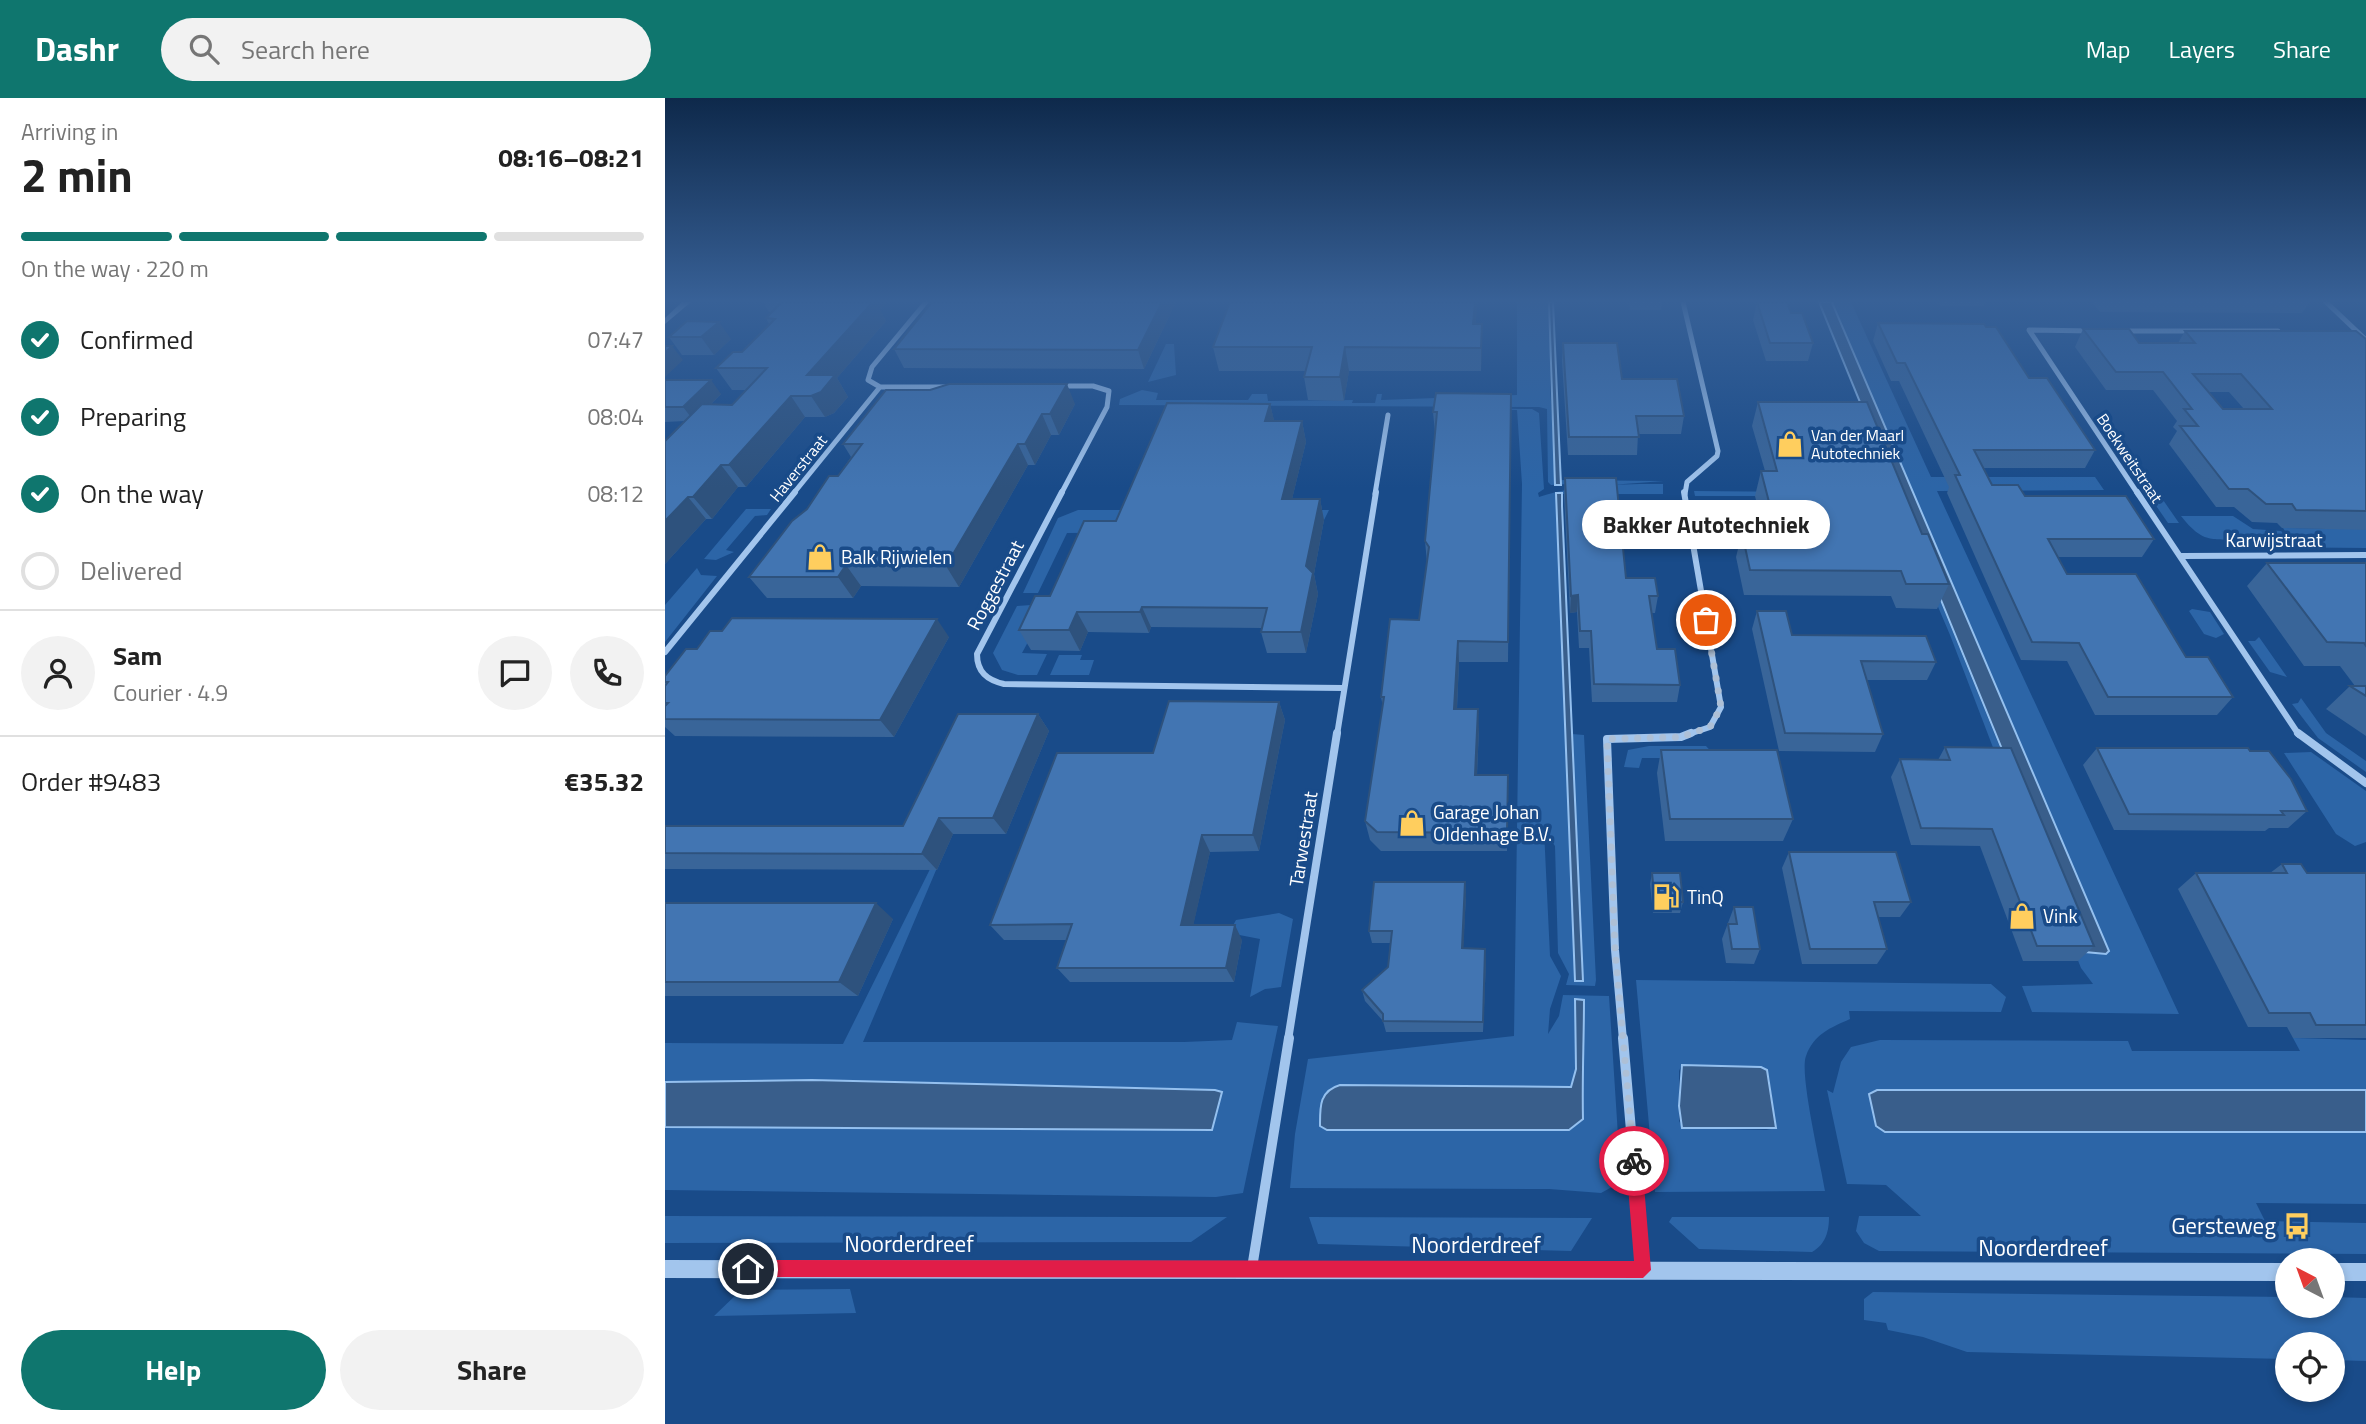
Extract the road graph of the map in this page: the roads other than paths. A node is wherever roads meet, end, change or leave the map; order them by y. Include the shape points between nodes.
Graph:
1 (875, 364) edge
2 (1698, 364) edge
3 (2052, 364) edge
4 (1048, 386) edge
5 (880, 387) junction
6 (958, 387) edge
7 (1388, 415) dead end
8 (2366, 555) edge
9 (2182, 556) junction
10 (665, 652) edge
11 (1343, 688) junction
12 (2366, 783) edge
13 (665, 1269) edge
14 (1251, 1269) junction
15 (1643, 1270) junction
16 (2275, 1272) edge
17 (2345, 1272) edge
18 (2366, 1272) edge

1 - 5 street via 868,380
2 - 15 street via 1718,451 1684,490 1721,707 1710,727 1681,737 1607,739 1615,950
3 - 9 street, Boekweitstraat
4 - 11 street, Roggestraat via 1093,386 1109,391 1107,407 977,654 982,676 1005,684
5 - 6 street
5 - 10 street, Haverstraat
7 - 11 street, Tarwestraat
8 - 9 street, Karwijstraat
9 - 12 street, Boekweitstraat via 2302,739
11 - 14 street, Tarwestraat
13 - 14 street, Noorderdreef
14 - 15 street, Noorderdreef
15 - 16 street, Noorderdreef
17 - 18 street

